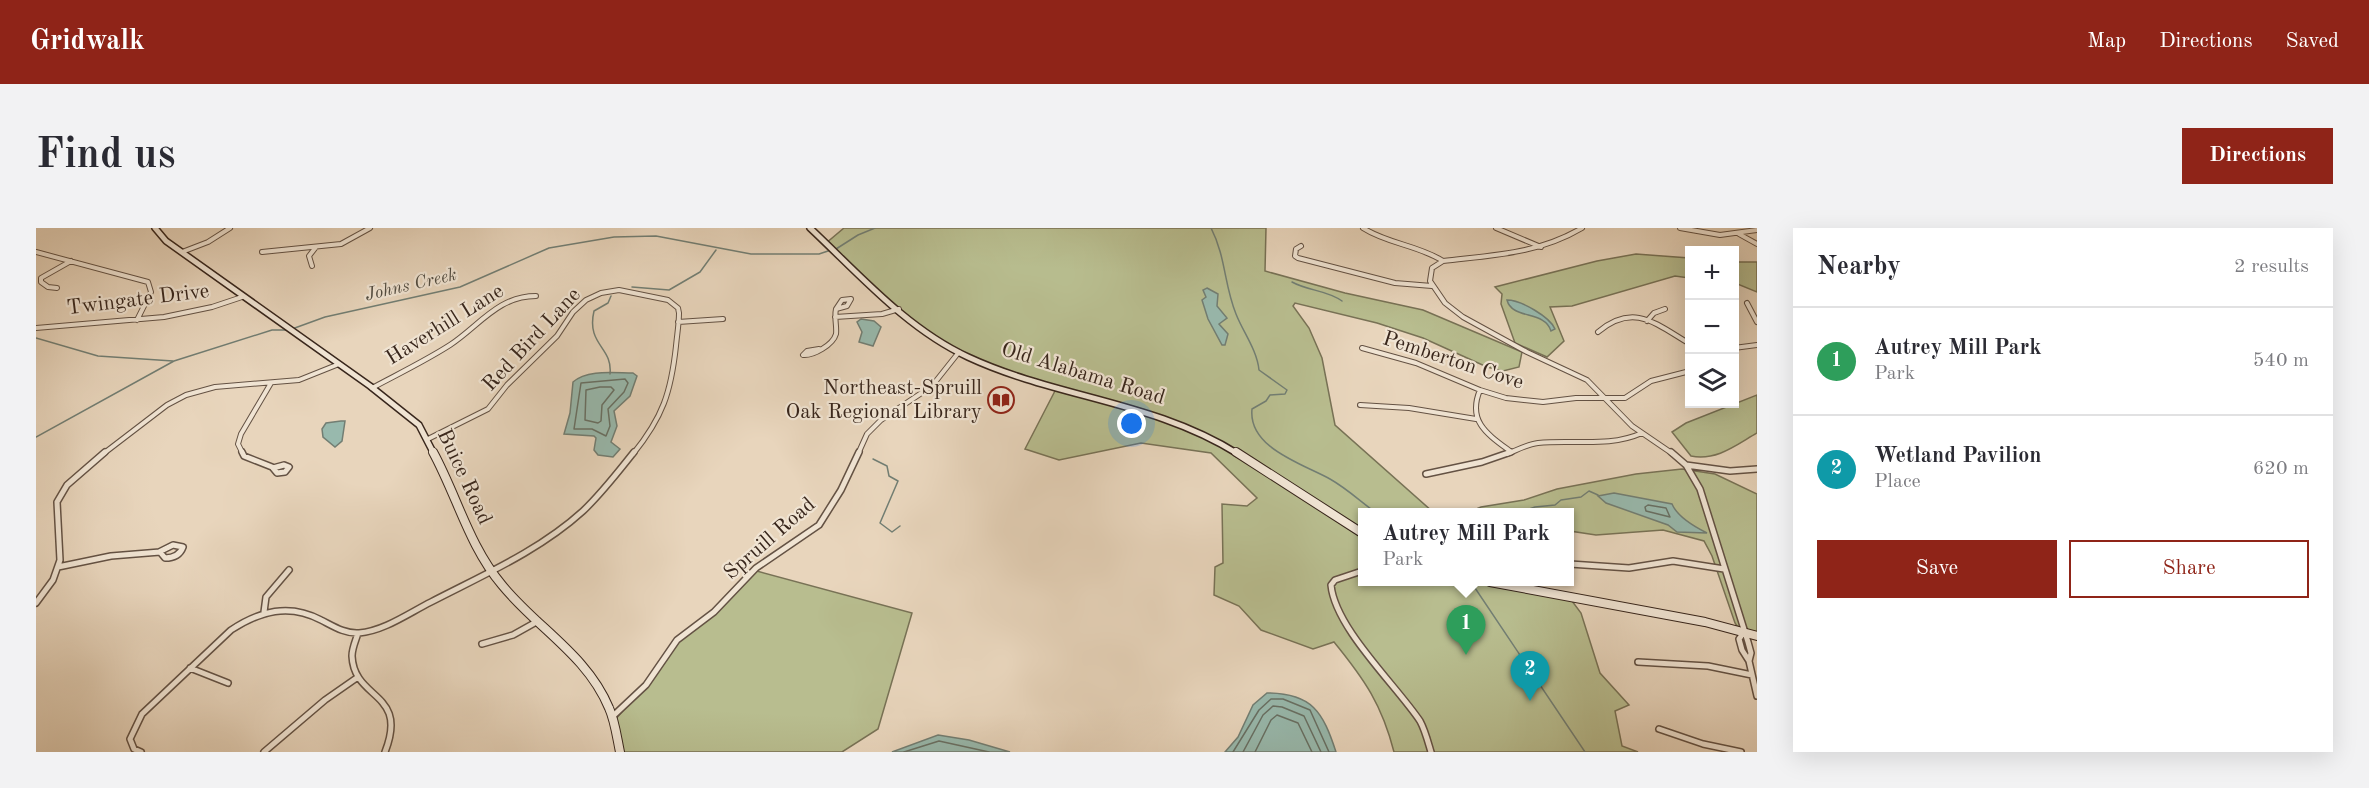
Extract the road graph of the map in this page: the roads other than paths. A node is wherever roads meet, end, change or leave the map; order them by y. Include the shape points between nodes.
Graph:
1 (155, 228) edge
2 (230, 228) edge
3 (370, 228) edge
4 (810, 228) edge
5 (1363, 228) edge
6 (1496, 228) edge
7 (1582, 228) edge
8 (1680, 228) edge
9 (1757, 230) edge
10 (1739, 234) junction
11 (1757, 244) edge
12 (1301, 246) dead end
13 (316, 247) junction
14 (1541, 248) junction
15 (36, 252) edge
16 (182, 252) junction
17 (262, 252) dead end
18 (71, 261) junction
19 (1443, 261) junction
20 (312, 266) dead end
21 (1432, 286) junction
22 (57, 288) dead end
23 (533, 296) dead end
24 (242, 297) junction
25 (1747, 303) dead end
26 (836, 309) dead end
27 (899, 309) junction
28 (1665, 309) dead end
29 (835, 317) junction
30 (723, 319) dead end
31 (137, 320) junction
32 (1647, 321) junction
33 (678, 322) junction
34 (1757, 322) edge
35 (36, 328) edge
36 (1598, 332) dead end
37 (1685, 342) edge
38 (1757, 345) edge
39 (1739, 347) edge
40 (1362, 348) dead end
41 (819, 349) dead end
42 (959, 352) junction
43 (339, 364) junction
44 (1685, 372) edge
45 (271, 383) junction
46 (372, 388) junction
47 (1480, 390) junction
48 (1606, 398) junction
49 (1360, 405) dead end
50 (1476, 419) junction
51 (1642, 433) junction
52 (428, 439) junction
53 (1510, 452) junction
54 (1686, 465) junction
55 (273, 468) dead end
56 (1757, 468) edge
57 (1426, 474) dead end
58 (1358, 530) edge
59 (159, 552) dead end
60 (1574, 564) edge
61 (58, 567) junction
62 (1724, 569) junction
63 (289, 570) dead end
64 (491, 572) junction
65 (1358, 572) edge
66 (1510, 586) edge
67 (36, 603) edge
68 (264, 612) junction
69 (538, 621) junction
70 (1744, 632) junction
71 (358, 633) junction
72 (1757, 636) edge
73 (482, 644) dead end
74 (1638, 662) dead end
75 (190, 668) junction
76 (1752, 675) junction
77 (358, 677) junction
78 (228, 683) dead end
79 (1757, 696) edge
80 (612, 717) junction
81 (1659, 729) dead end
82 (141, 752) edge
83 (264, 752) edge
84 (385, 752) edge
85 (620, 752) edge
86 (1431, 752) edge
87 (1741, 752) edge

1 - 16 street, Buice Road
2 - 16 street
3 - 13 street via 341,244
4 - 27 street, Old Alabama Road
5 - 19 street via 1384,240
6 - 14 street
7 - 14 street
8 - 10 street
9 - 10 street
10 - 11 street
12 - 21 street via 1296,249 1296,258 1395,283
13 - 17 street
13 - 20 street via 309,256
14 - 19 street
15 - 18 street
16 - 24 street, Buice Road
18 - 22 street via 41,279 48,287
18 - 31 street via 148,282 151,292
19 - 21 street via 1430,271
21 - 48 street via 1445,303 1463,316 1527,352 1580,375
23 - 46 street, Haverhill Lane via 517,297 497,306 453,344
24 - 31 street, Twingate Drive via 205,310
24 - 43 street, Buice Road
25 - 34 street
26 - 29 street
27 - 29 street
27 - 42 street, Old Alabama Road via 927,333
28 - 32 street
29 - 41 street via 836,336
30 - 33 street
31 - 35 street, Twingate Drive
32 - 36 street via 1618,318
32 - 37 street
33 - 52 street, Red Bird Lane via 678,308 668,300 619,290 595,295 580,305 557,336 488,409
33 - 64 street via 673,387 646,438 579,515 538,546
38 - 39 street
40 - 47 street, Pemberton Cove via 1416,363
42 - 58 street, Old Alabama Road via 999,369 1148,411 1191,428
42 - 80 street, Spruill Road via 932,386 867,434 838,496 819,525 756,568 714,612 677,640 646,685
43 - 45 street via 307,378
43 - 46 street, Buice Road
44 - 48 street, Pemberton Cove via 1651,381 1628,397
45 - 55 street via 238,444 247,458
45 - 61 street via 215,387 186,395 84,468 57,502
46 - 52 street, Buice Road via 411,417
47 - 48 street, Pemberton Cove via 1532,402
47 - 50 street via 1474,403
48 - 51 street
49 - 50 street
50 - 53 street via 1487,434
51 - 53 street via 1611,442 1537,443
51 - 54 street
52 - 64 street, Buice Road via 476,549
53 - 57 street
54 - 56 street via 1730,471
54 - 62 street via 1700,489
59 - 61 street via 111,556
60 - 62 street via 1629,568 1673,561
61 - 67 street
62 - 70 street
63 - 68 street via 266,597
64 - 69 street, Buice Road
64 - 71 street via 384,625
65 - 86 street via 1335,580 1332,595 1375,666 1421,723
66 - 70 street
68 - 71 street via 306,611 338,628
68 - 75 street via 231,630
69 - 73 street via 513,635
69 - 80 street, Buice Road via 585,666
70 - 72 street
70 - 76 street via 1739,639
71 - 77 street via 352,656
74 - 76 street via 1708,666
75 - 78 street
75 - 82 street via 136,722 130,742
76 - 79 street
77 - 83 street
77 - 84 street via 392,718 394,730
80 - 85 street, Buice Road
81 - 87 street

